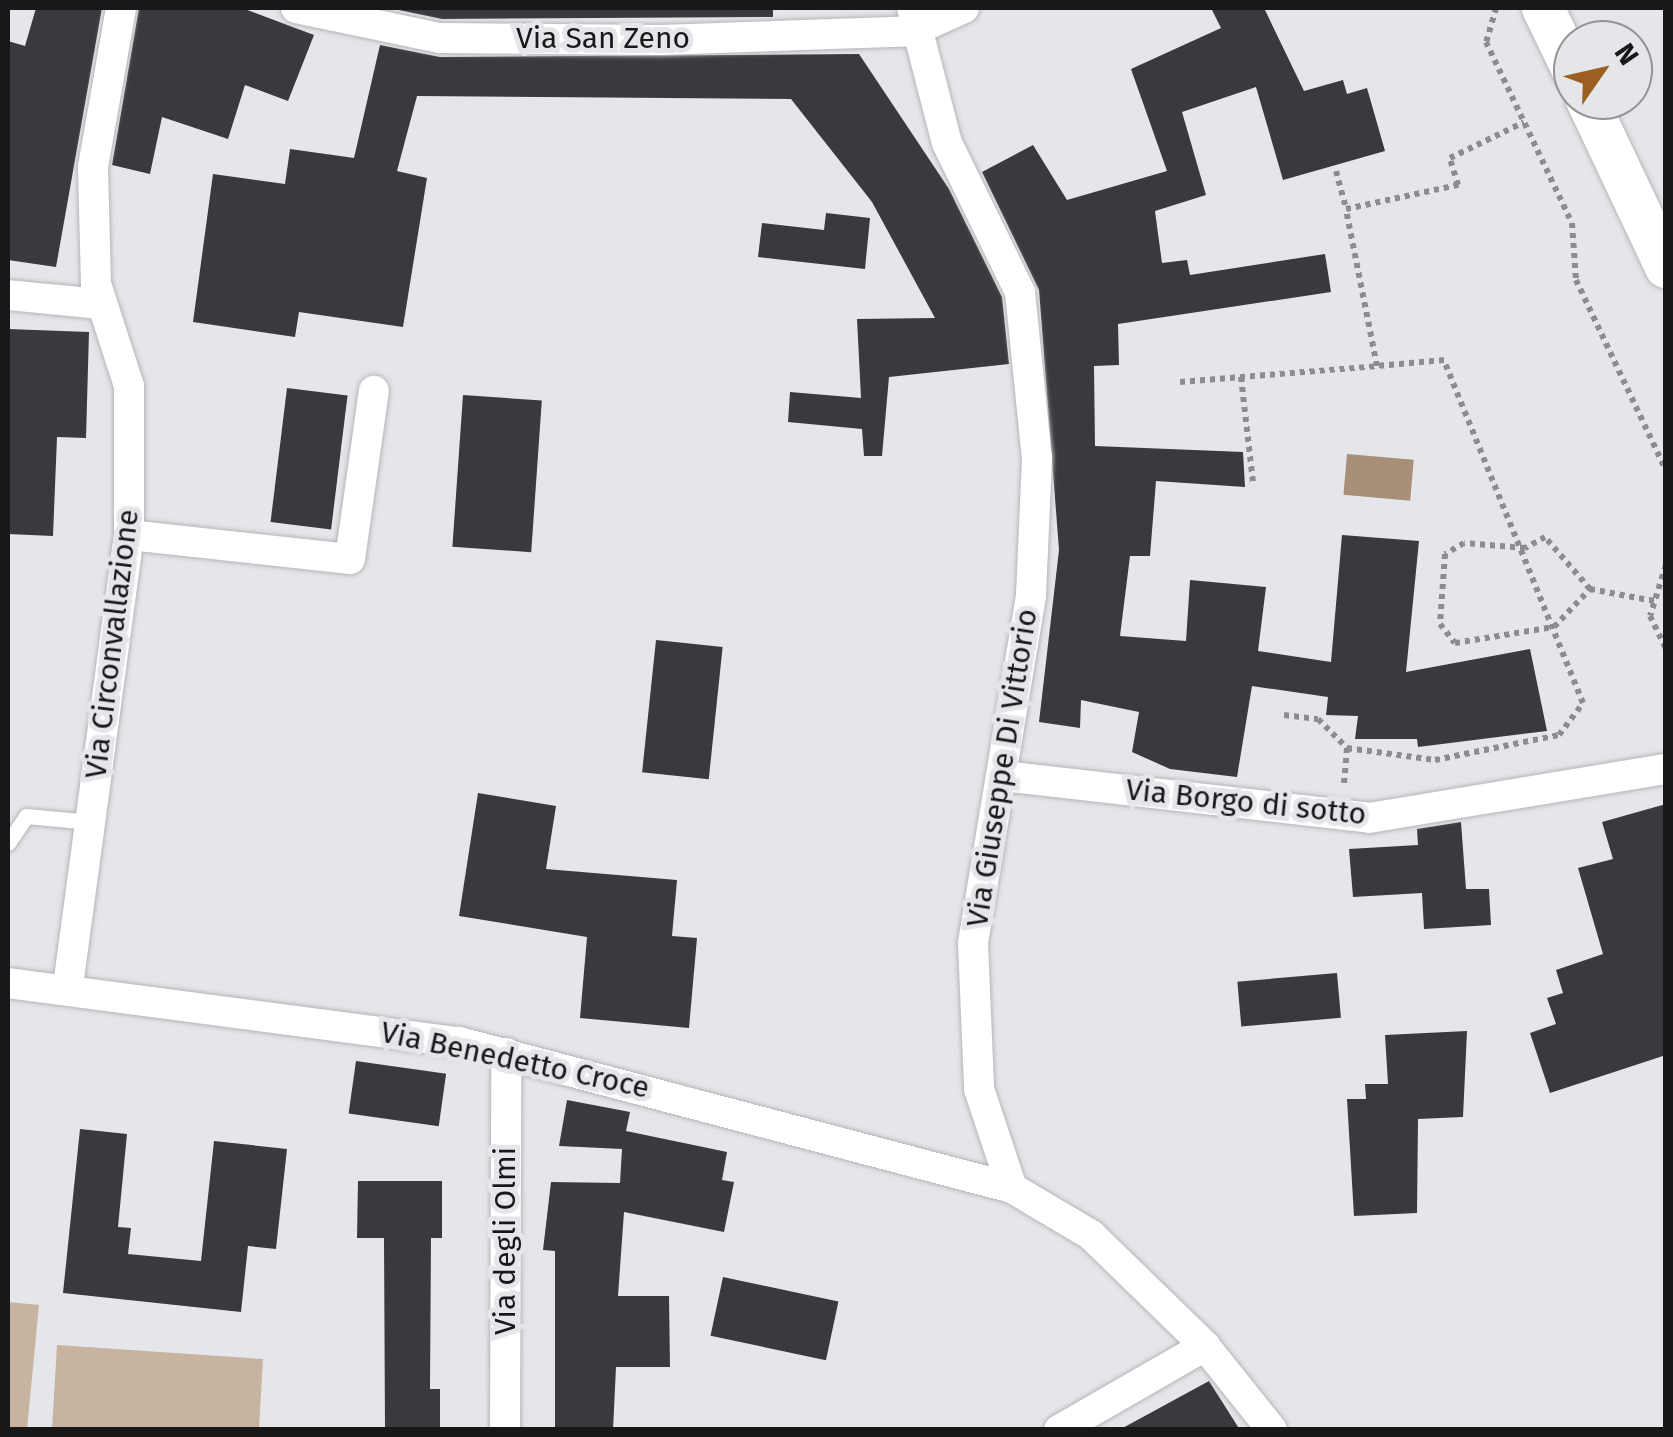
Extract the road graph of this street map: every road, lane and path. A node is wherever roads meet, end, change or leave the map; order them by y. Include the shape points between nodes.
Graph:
1 (121, 8) edge
2 (296, 8) edge
3 (964, 8) edge
4 (1496, 8) edge
5 (912, 19) edge
6 (1596, 120) edge
7 (1524, 122) junction
8 (1336, 171) dead end
9 (1346, 208) junction
10 (1666, 268) edge
11 (8, 295) edge
12 (102, 304) junction
13 (1377, 366) junction
14 (1241, 377) junction
15 (1180, 382) dead end
16 (374, 391) dead end
17 (1666, 470) edge
18 (1253, 482) dead end
19 (129, 535) junction
20 (1524, 548) junction
21 (1666, 565) edge
22 (1590, 589) junction
23 (1654, 601) junction
24 (1554, 627) junction
25 (1666, 649) edge
26 (1284, 716) dead end
27 (1347, 748) junction
28 (1666, 768) edge
29 (1003, 776) junction
30 (1342, 816) junction
31 (91, 822) junction
32 (8, 842) edge
33 (8, 983) edge
34 (68, 986) junction
35 (506, 1053) junction
36 (1012, 1188) junction
37 (1206, 1346) junction
38 (505, 1430) edge
39 (1059, 1430) edge
40 (1272, 1430) edge

1 - 12 street, Via Circonvallazione via 93,167
2 - 5 street, Via San Zeno via 440,38
3 - 5 street
4 - 7 path via 1486,42
5 - 29 street, Via Giuseppe Di Vittorio via 947,143 1020,292 1037,458 1031,596
6 - 10 main road
7 - 9 path via 1450,158 1458,185
7 - 17 path via 1572,223 1576,280
8 - 9 path
9 - 13 path
11 - 12 street
12 - 19 street, Via Circonvallazione via 129,386
13 - 14 path
13 - 20 path via 1444,360
14 - 15 path
14 - 18 path
16 - 19 street via 350,559
19 - 31 street, Via Circonvallazione
20 - 22 path via 1544,536
20 - 24 path
20 - 24 path via 1464,543 1445,554 1440,624 1455,643
21 - 23 path
22 - 23 path
22 - 24 path
23 - 25 path via 1650,616
24 - 27 path via 1584,702 1559,735 1435,760
26 - 27 path via 1318,719
27 - 30 path
28 - 30 street, Via Borgo di sotto
29 - 30 street, Via Borgo di sotto
29 - 36 street, Via Giuseppe Di Vittorio via 973,943 979,1089
31 - 32 lane via 26,816
31 - 34 street, Via Circonvallazione
33 - 34 street, Via Benedetto Croce
34 - 35 street, Via Benedetto Croce
35 - 36 street, Via Benedetto Croce
35 - 38 street, Via degli Olmi
36 - 37 street via 1091,1235
37 - 39 street
37 - 40 street

